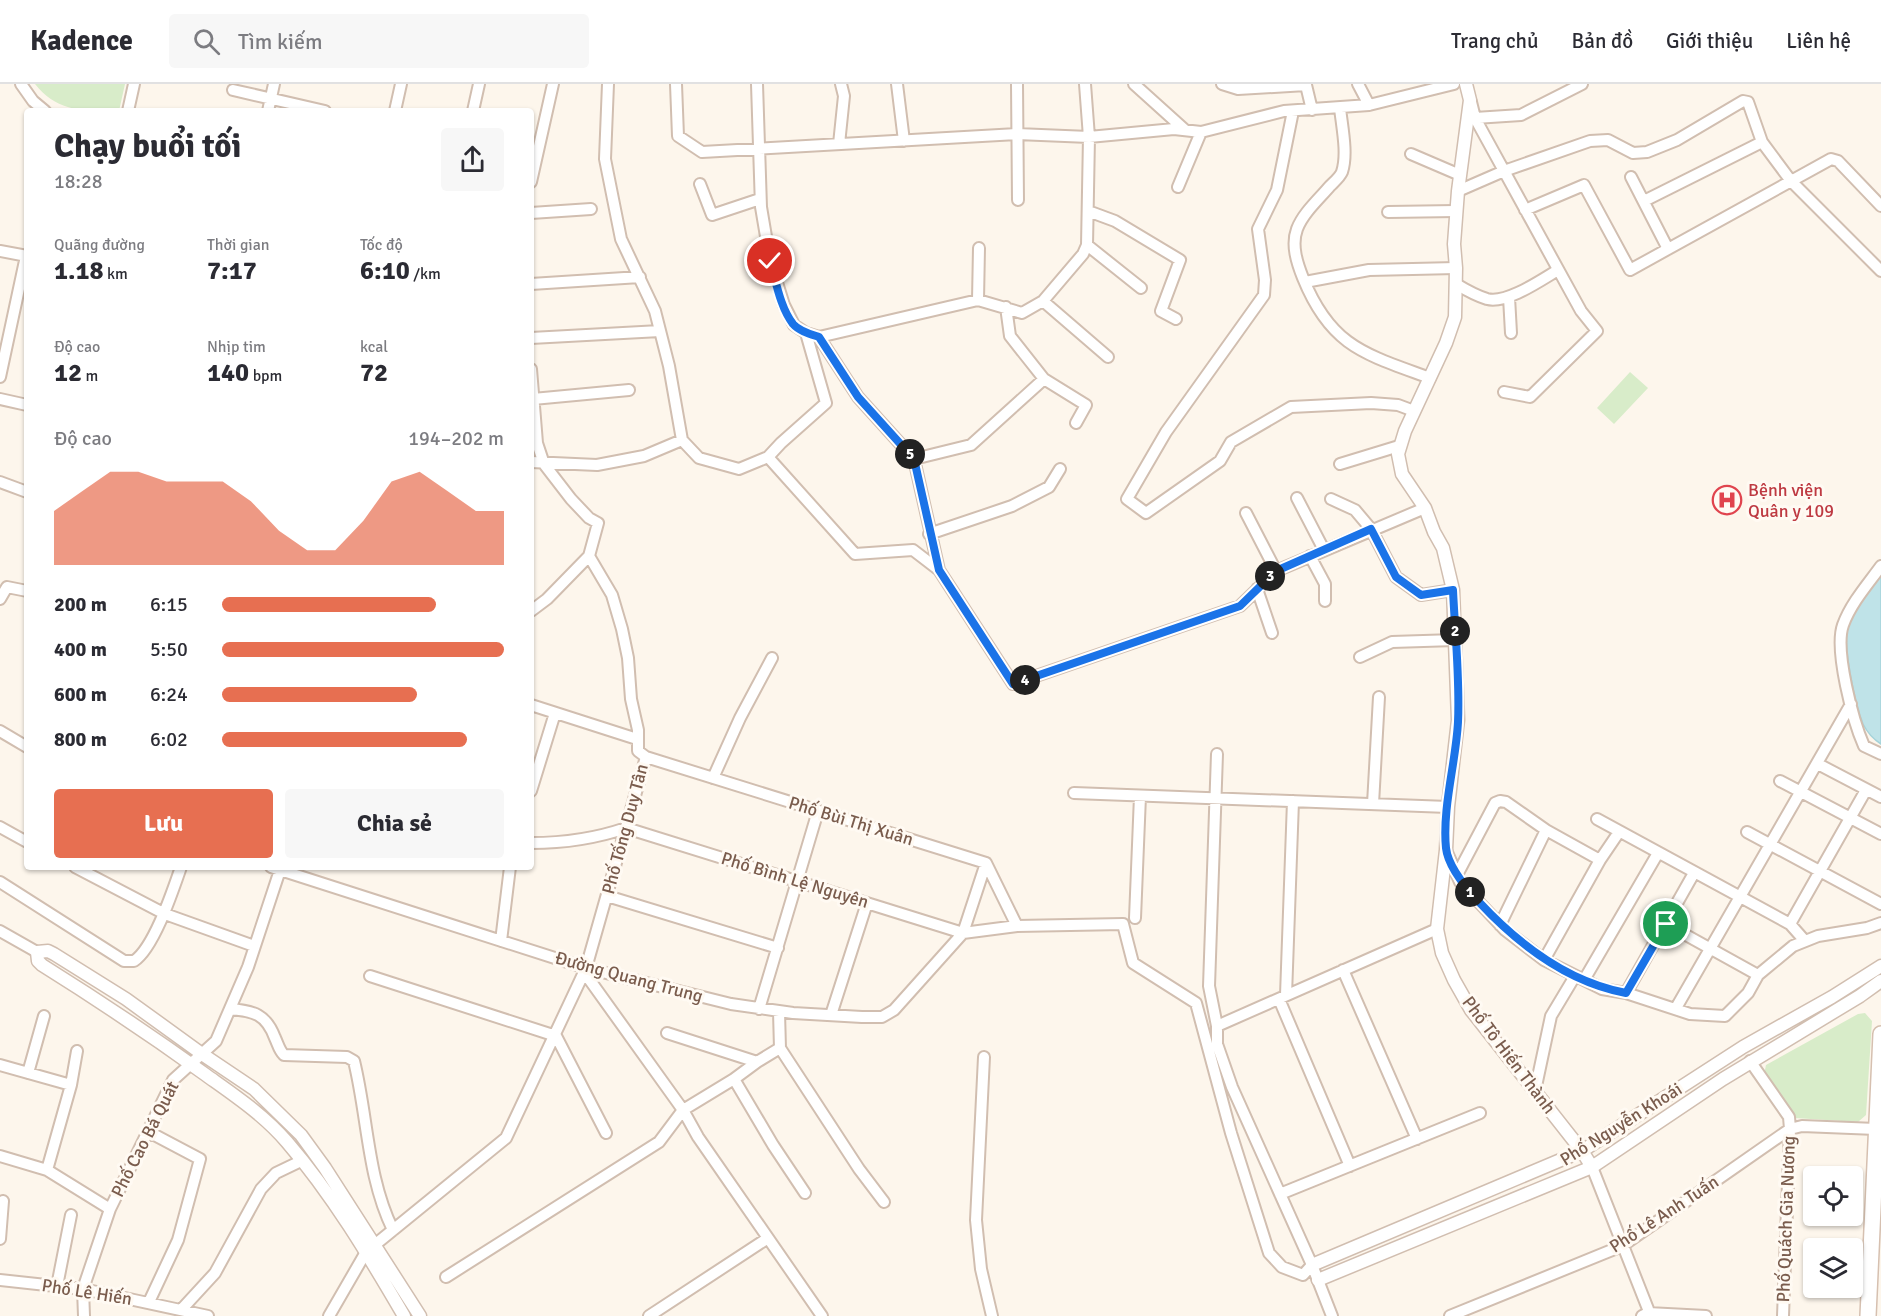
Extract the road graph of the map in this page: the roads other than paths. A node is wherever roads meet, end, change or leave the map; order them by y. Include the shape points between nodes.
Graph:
1 (21, 84) edge
2 (134, 84) edge
3 (274, 84) edge
4 (401, 84) edge
5 (479, 84) edge
6 (553, 84) edge
7 (608, 84) edge
8 (676, 84) edge
9 (757, 84) edge
10 (841, 84) edge
11 (897, 84) edge
12 (1017, 84) edge
13 (1085, 84) edge
14 (1134, 84) edge
15 (1222, 84) edge
16 (1358, 84) edge
17 (1454, 84) edge
18 (1466, 84) edge
19 (1582, 84) edge
20 (233, 90) dead end
21 (271, 99) junction
22 (1470, 100) junction
23 (1369, 105) junction
24 (41, 108) edge
25 (129, 108) edge
26 (269, 108) edge
27 (312, 108) edge
28 (396, 108) edge
29 (474, 108) edge
30 (1340, 108) junction
31 (1312, 110) junction
32 (1293, 111) junction
33 (1474, 118) junction
34 (1185, 130) junction
35 (1201, 132) junction
36 (1017, 134) junction
37 (1089, 137) junction
38 (904, 141) junction
39 (1762, 142) junction
40 (839, 144) junction
41 (759, 148) junction
42 (1411, 154) dead end
43 (534, 169) edge
44 (1504, 171) junction
45 (1460, 175) junction
46 (1631, 177) dead end
47 (1791, 181) junction
48 (700, 184) dead end
49 (1178, 187) dead end
50 (1458, 191) junction
51 (760, 199) junction
52 (1018, 200) dead end
53 (1644, 201) junction
54 (1881, 206) edge
55 (591, 209) dead end
56 (1525, 210) junction
57 (1088, 211) junction
58 (1388, 212) dead end
59 (1456, 212) junction
60 (534, 213) edge
61 (1087, 245) junction
62 (979, 248) dead end
63 (1668, 249) junction
64 (0, 251) edge
65 (24, 256) edge
66 (24, 265) edge
67 (1456, 268) junction
68 (1558, 270) junction
69 (1881, 271) edge
70 (639, 277) junction
71 (1305, 282) junction
72 (534, 284) edge
73 (1456, 284) junction
74 (1141, 288) dead end
75 (1509, 297) junction
76 (978, 300) junction
77 (1043, 301) junction
78 (1006, 307) junction
79 (1176, 319) dead end
80 (660, 331) junction
81 (806, 333) junction
82 (1511, 333) dead end
83 (819, 337) junction
84 (534, 338) edge
85 (1108, 357) dead end
86 (0, 377) edge
87 (1430, 378) junction
88 (1044, 379) junction
89 (629, 390) dead end
90 (1504, 392) dead end
91 (0, 399) edge
92 (534, 399) edge
93 (24, 404) edge
94 (534, 410) edge
95 (1414, 411) junction
96 (1076, 423) dead end
97 (682, 440) junction
98 (1399, 446) junction
99 (768, 457) junction
100 (914, 459) junction
101 (534, 462) edge
102 (544, 464) junction
103 (1340, 464) dead end
104 (1060, 469) dead end
105 (0, 482) edge
106 (24, 491) edge
107 (1297, 498) dead end
108 (1331, 499) dead end
109 (1425, 507) junction
110 (1246, 513) dead end
111 (1371, 529) junction
112 (929, 534) junction
113 (913, 550) junction
114 (933, 550) junction
115 (1324, 550) junction
116 (589, 556) junction
117 (1310, 556) junction
118 (1881, 566) edge
119 (939, 570) junction
120 (1276, 571) junction
121 (1257, 589) junction
122 (24, 590) edge
123 (1453, 590) junction
124 (0, 599) edge
125 (1325, 601) dead end
126 (534, 609) edge
127 (1272, 633) dead end
128 (1455, 640) junction
129 (1360, 657) dead end
130 (772, 658) dead end
131 (1378, 697) dead end
132 (1851, 704) junction
133 (534, 706) edge
134 (555, 713) junction
135 (0, 731) edge
136 (637, 739) junction
137 (24, 745) edge
138 (1217, 754) dead end
139 (1881, 754) edge
140 (646, 757) junction
141 (1818, 764) junction
142 (713, 778) junction
143 (534, 781) edge
144 (1780, 781) dead end
145 (1866, 790) junction
146 (1801, 792) junction
147 (1074, 793) dead end
148 (1140, 795) junction
149 (1881, 797) edge
150 (1215, 798) junction
151 (1293, 801) junction
152 (1373, 804) junction
153 (1448, 807) junction
154 (818, 811) junction
155 (1851, 818) junction
156 (1597, 819) dead end
157 (0, 827) edge
158 (626, 828) junction
159 (1546, 830) junction
160 (1619, 832) junction
161 (1747, 832) dead end
162 (1881, 834) edge
163 (24, 840) edge
164 (534, 843) edge
165 (1770, 846) junction
166 (1446, 850) junction
167 (1658, 853) junction
168 (1600, 860) junction
169 (986, 863) junction
170 (81, 870) edge
171 (181, 870) edge
172 (275, 870) edge
173 (284, 870) edge
174 (510, 870) edge
175 (303, 872) edge
176 (1820, 872) junction
177 (1694, 873) junction
178 (1457, 874) junction
179 (798, 880) junction
180 (0, 882) edge
181 (607, 896) junction
182 (1738, 897) junction
183 (867, 903) junction
184 (1881, 904) edge
185 (165, 914) junction
186 (1135, 918) dead end
187 (1881, 923) edge
188 (1666, 924) junction
189 (1790, 924) junction
190 (1500, 925) junction
191 (1017, 926) junction
192 (1437, 929) junction
193 (2, 932) edge
194 (963, 933) junction
195 (501, 941) junction
196 (1805, 941) junction
197 (0, 946) edge
198 (254, 946) junction
199 (778, 948) junction
200 (1709, 949) junction
201 (37, 952) junction
202 (1544, 960) junction
203 (1881, 966) edge
204 (585, 970) junction
205 (1343, 970) junction
206 (1758, 975) junction
207 (370, 976) dead end
208 (1580, 978) junction
209 (1881, 981) edge
210 (1626, 993) junction
211 (1282, 997) junction
212 (1676, 1008) junction
213 (230, 1009) junction
214 (759, 1009) junction
215 (780, 1012) junction
216 (831, 1015) junction
217 (44, 1016) dead end
218 (1217, 1026) junction
219 (667, 1033) dead end
220 (1881, 1034) edge
221 (556, 1036) junction
222 (780, 1048) junction
223 (77, 1051) dead end
224 (202, 1054) junction
225 (984, 1057) dead end
226 (1750, 1061) junction
227 (757, 1062) junction
228 (191, 1064) junction
229 (0, 1065) edge
230 (28, 1073) junction
231 (734, 1079) junction
232 (71, 1085) junction
233 (1535, 1091) junction
234 (683, 1110) junction
235 (1480, 1113) dead end
236 (1790, 1129) junction
237 (1876, 1129) junction
238 (147, 1131) junction
239 (606, 1133) dead end
240 (1417, 1139) junction
241 (1582, 1152) junction
242 (0, 1156) edge
243 (301, 1161) junction
244 (1350, 1166) junction
245 (1592, 1167) junction
246 (47, 1170) junction
247 (805, 1193) dead end
248 (1280, 1194) junction
249 (3, 1201) dead end
250 (884, 1202) dead end
251 (110, 1209) junction
252 (71, 1215) dead end
253 (393, 1230) junction
254 (768, 1238) junction
255 (0, 1239) edge
256 (1622, 1246) junction
257 (370, 1249) junction
258 (1312, 1265) junction
259 (1303, 1275) junction
260 (446, 1277) dead end
261 (0, 1280) edge
262 (1318, 1280) junction
263 (57, 1286) junction
264 (83, 1289) junction
265 (149, 1302) junction
266 (182, 1310) junction
267 (1646, 1315) edge
268 (84, 1316) edge
269 (208, 1316) edge
270 (329, 1316) edge
271 (404, 1316) edge
272 (420, 1316) edge
273 (649, 1316) edge
274 (822, 1316) edge
275 (992, 1316) edge
276 (1332, 1316) edge
277 (1450, 1316) edge
278 (1706, 1316) edge
279 (1783, 1316) edge
280 (1868, 1316) edge

1 - 24 street
2 - 25 street
3 - 21 street
4 - 28 street
5 - 29 street
6 - 43 street
7 - 70 street via 605,159 621,239
8 - 41 street via 678,136 702,152
9 - 41 street
10 - 40 street via 844,96
11 - 38 street
12 - 36 street
13 - 37 street
14 - 34 street
15 - 31 street via 1238,89 1306,85
16 - 23 street
17 - 23 street
18 - 22 street
19 - 33 street via 1521,115
20 - 21 street
21 - 26 street
21 - 27 street
22 - 33 street
22 - 45 street
23 - 30 street
30 - 31 street
30 - 71 street via 1344,163 1341,174 1297,230 1298,265
31 - 32 street
32 - 35 street
32 - 95 street via 1277,190 1258,229 1264,295 1166,432 1128,499 1146,513 1220,461 1231,442 1292,407 1371,403
33 - 44 street
34 - 35 street
34 - 37 street
35 - 49 street
36 - 37 street
36 - 38 street
36 - 52 street
37 - 57 street
38 - 40 street
39 - 44 street via 1748,102 1743,101 1677,140 1647,152 1633,153 1600,140
39 - 47 street
39 - 53 street
40 - 41 street
41 - 51 street
42 - 45 street
44 - 50 street
44 - 56 street
45 - 50 street
46 - 53 street
47 - 54 street via 1834,159
47 - 63 street
47 - 69 street
48 - 51 street via 712,215
50 - 59 street
51 - 81 street via 770,261 784,305 794,325
53 - 63 street
55 - 60 street
56 - 63 street via 1584,185 1630,270
56 - 68 street
57 - 61 street
57 - 79 street via 1115,221 1180,260 1161,311
58 - 59 street
59 - 67 street
61 - 74 street
61 - 77 street
62 - 76 street
64 - 65 street
66 - 86 street
67 - 71 street via 1370,270
67 - 73 street
68 - 75 street
68 - 90 street via 1597,331 1530,397
70 - 72 street
70 - 80 street via 656,311
71 - 87 street via 1313,303 1355,348
73 - 75 street via 1487,299
73 - 87 street via 1455,317
75 - 82 street
76 - 78 street
76 - 83 street
77 - 78 street via 1022,313
77 - 85 street
78 - 88 street via 1010,336
80 - 84 street
80 - 97 street
81 - 83 street
81 - 99 street via 826,403
83 - 100 street via 858,397
87 - 95 street
88 - 96 street via 1086,405
88 - 100 street via 971,445
89 - 92 street
91 - 93 street
94 - 102 street via 537,443
95 - 98 street
97 - 99 street via 699,458 739,469
97 - 102 street via 644,456 597,465
98 - 103 street
98 - 109 street, Phố Tô Hiến Thành via 1402,474
99 - 113 street via 855,554
100 - 112 street
101 - 102 street
102 - 116 street via 571,500 598,523
104 - 112 street via 1049,487 1012,506
105 - 106 street
107 - 115 street
108 - 111 street via 1355,510
109 - 111 street
109 - 123 street, Phố Tô Hiến Thành via 1443,548
110 - 120 street
111 - 115 street
111 - 123 street via 1396,577 1421,595
112 - 114 street
113 - 114 street
113 - 119 street
114 - 119 street
115 - 117 street
116 - 126 street
116 - 136 street, Phố Tống Duy Tân via 612,595 622,629
117 - 120 street
117 - 125 street via 1325,584
118 - 132 street via 1852,608 1841,633
119 - 121 street via 1013,684 1240,606
120 - 121 street
121 - 127 street
122 - 124 street via 7,587
123 - 128 street, Phố Tô Hiến Thành
128 - 129 street via 1392,642
128 - 153 street, Phố Tô Hiến Thành via 1458,720
130 - 142 street
131 - 152 street
132 - 139 street via 1864,746
132 - 141 street
133 - 134 street
134 - 136 street
134 - 143 street
135 - 137 street
136 - 140 street, Phố Tống Duy Tân via 638,751
138 - 150 street
140 - 142 street, Phố Bùi Thị Xuân
140 - 158 street, Phố Tống Duy Tân
141 - 145 street
141 - 146 street
142 - 154 street, Phố Bùi Thị Xuân
144 - 146 street
145 - 149 street
145 - 155 street
146 - 155 street
146 - 165 street
147 - 148 street
148 - 150 street
148 - 186 street
150 - 151 street
150 - 218 street via 1209,986
151 - 152 street
151 - 211 street
152 - 153 street
153 - 166 street, Phố Tô Hiến Thành
154 - 169 street, Phố Bùi Thị Xuân
154 - 179 street
155 - 162 street
155 - 176 street
156 - 160 street
157 - 163 street
158 - 164 street via 597,838
158 - 179 street, Phố Bình Lệ Nguyên
158 - 181 street, Phố Tống Duy Tân
159 - 168 street
159 - 178 street via 1500,801
159 - 190 street
160 - 167 street
160 - 168 street
161 - 165 street
165 - 176 street
165 - 182 street
166 - 178 street
166 - 192 street, Phố Tô Hiến Thành
167 - 177 street
167 - 208 street
168 - 202 street
169 - 191 street
169 - 194 street
170 - 185 street
171 - 185 street
172 - 198 street, Phố Cao Bá Quát
173 - 175 street, Đường Quang Trung
174 - 195 street
175 - 195 street, Đường Quang Trung
176 - 184 street
176 - 189 street
177 - 182 street
177 - 188 street
178 - 190 street
179 - 183 street, Phố Bình Lệ Nguyên
179 - 199 street
180 - 185 street via 124,961 138,958
181 - 199 street
181 - 204 street, Phố Tống Duy Tân
182 - 189 street
182 - 200 street
183 - 194 street, Phố Bình Lệ Nguyên
183 - 216 street
185 - 198 street
187 - 196 street
188 - 200 street
188 - 210 street
189 - 196 street
190 - 202 street
191 - 194 street
191 - 259 street via 1123,924 1133,963 1196,1003 1269,1253 1282,1268
192 - 205 street
192 - 233 street, Phố Tô Hiến Thành via 1442,953 1471,1010
193 - 197 street
193 - 201 street
194 - 216 street, Đường Quang Trung via 894,1010 882,1017
195 - 204 street, Đường Quang Trung
196 - 206 street
198 - 213 street, Phố Cao Bá Quát
199 - 214 street
200 - 206 street
200 - 212 street
201 - 224 street via 48,951 63,960
201 - 228 street via 42,965
202 - 208 street
203 - 241 street, Phố Nguyễn Khoái via 1743,1047
204 - 214 street, Đường Quang Trung
204 - 221 street, Phố Tống Duy Tân
204 - 234 street
205 - 211 street
205 - 240 street
206 - 212 street via 1748,993 1725,1016 1690,1014
207 - 221 street
208 - 210 street via 1602,989
208 - 233 street via 1551,1016
209 - 226 street, Phố Nguyễn Khoái
210 - 212 street
211 - 218 street
211 - 244 street
213 - 224 street, Phố Cao Bá Quát via 216,1041
213 - 253 street via 248,1010 264,1018 284,1055 347,1057 354,1061 376,1187
214 - 215 street, Đường Quang Trung
215 - 216 street, Đường Quang Trung
215 - 222 street
217 - 230 street
218 - 248 street via 1217,1044 1232,1087
219 - 227 street
220 - 237 main road
221 - 239 street
221 - 253 street, Phố Tống Duy Tân via 506,1138
222 - 227 street
222 - 250 street
223 - 232 street
224 - 228 street, Phố Cao Bá Quát
224 - 257 street via 254,1089 301,1135 325,1168
225 - 275 street via 976,1220 981,1269
226 - 236 street, Phố Quách Gia Nương via 1789,1117
226 - 245 street, Phố Nguyễn Khoái
227 - 231 street
228 - 238 street, Phố Cao Bá Quát via 173,1080
228 - 243 street via 254,1110
229 - 230 street
230 - 232 street
231 - 234 street
231 - 247 street
232 - 246 street
233 - 241 street, Phố Tô Hiến Thành
234 - 254 street
234 - 260 street via 659,1142
235 - 240 street
236 - 237 street
236 - 256 street, Phố Lê Anh Tuấn
236 - 279 street, Phố Quách Gia Nương
237 - 280 main road
238 - 251 street, Phố Cao Bá Quát
238 - 265 street via 200,1159 178,1240
240 - 244 street
241 - 245 street, Phố Tô Hiến Thành
241 - 258 street, Phố Nguyễn Khoái
242 - 246 street
243 - 257 street
243 - 266 street via 276,1173 261,1189 215,1273
244 - 248 street
245 - 256 street, Phố Tô Hiến Thành
245 - 262 street, Phố Nguyễn Khoái
246 - 251 street
248 - 258 street
249 - 255 street
251 - 264 street, Phố Cao Bá Quát
252 - 263 street
253 - 257 street, Phố Tống Duy Tân
254 - 273 street
254 - 274 street
256 - 267 street, Phố Tô Hiến Thành via 1648,1309
256 - 277 street, Phố Lê Anh Tuấn
257 - 270 street, Phố Tống Duy Tân
257 - 271 street
257 - 272 street
258 - 259 street
258 - 262 street
259 - 262 street
261 - 263 street, Phố Lê Hiến
262 - 276 street
263 - 264 street, Phố Lê Hiến
264 - 265 street, Phố Lê Hiến
264 - 268 street
265 - 266 street, Phố Lê Hiến
266 - 269 street, Phố Lê Hiến
267 - 278 street

